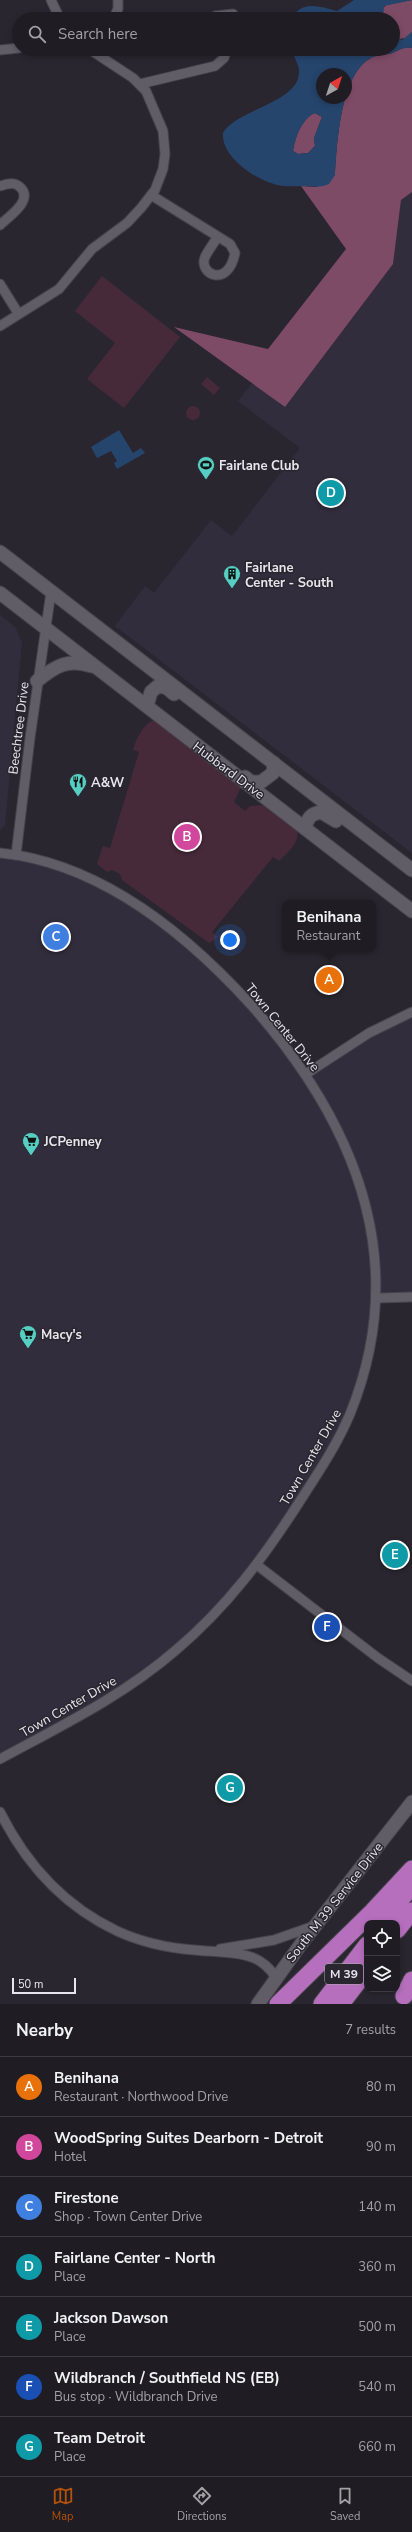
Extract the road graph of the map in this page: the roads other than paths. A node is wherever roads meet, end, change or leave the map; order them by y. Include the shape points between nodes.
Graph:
1 (51, 0) edge
2 (118, 0) edge
3 (57, 12) edge
4 (117, 12) edge
5 (12, 49) edge
6 (0, 50) edge
7 (99, 56) edge
8 (225, 56) edge
9 (140, 84) junction
10 (0, 186) edge
11 (151, 195) junction
12 (0, 226) edge
13 (217, 238) dead end
14 (0, 284) edge
15 (18, 313) junction
16 (0, 326) edge
17 (0, 552) edge
18 (52, 592) junction
19 (0, 593) edge
20 (46, 629) junction
21 (98, 669) junction
22 (38, 681) junction
23 (147, 706) junction
24 (230, 730) junction
25 (206, 753) junction
26 (274, 763) junction
27 (305, 828) junction
28 (0, 853) edge
29 (16, 855) junction
30 (409, 868) edge
31 (368, 877) junction
32 (412, 904) edge
33 (412, 911) edge
34 (412, 1012) edge
35 (306, 1074) junction
36 (412, 1297) edge
37 (378, 1298) junction
38 (257, 1565) junction
39 (378, 1658) junction
40 (412, 1680) edge
41 (412, 1688) edge
42 (0, 1759) edge
43 (412, 1802) edge
44 (0, 1812) edge
45 (412, 1869) edge
46 (412, 1885) edge
47 (412, 1911) edge
48 (386, 1920) edge
49 (316, 1925) junction
50 (400, 1926) edge
51 (364, 1949) edge
52 (209, 1951) junction
53 (364, 1974) edge
54 (276, 1978) junction
55 (412, 1980) edge
56 (409, 1994) edge
57 (258, 2004) edge
58 (278, 2004) edge
59 (322, 2004) edge
60 (341, 2004) edge

1 - 3 street
2 - 4 street
5 - 6 street
7 - 9 street
8 - 9 street via 215,66
9 - 11 street via 152,100 164,140 162,169
10 - 12 street via 12,183 18,185 23,190 24,197 22,204
11 - 13 street
11 - 15 street via 127,223 92,249 59,289
14 - 15 street
15 - 16 street
17 - 18 street
18 - 20 street
18 - 24 street
19 - 20 street, Hubbard Drive
20 - 21 street, Hubbard Drive
20 - 22 street, Beechtree Drive
21 - 22 street via 81,663 62,663 51,668
21 - 23 street, Hubbard Drive
22 - 29 street, Beechtree Drive
23 - 24 street via 151,692 158,686 167,688 217,726
23 - 25 street, Hubbard Drive
24 - 26 street
25 - 26 street via 221,759 251,782 266,780 273,773
25 - 27 street, Hubbard Drive
26 - 30 street
27 - 30 street via 313,814 321,812 389,862
27 - 31 street, Hubbard Drive
28 - 29 street, Town Center Drive
29 - 35 street, Town Center Drive via 65,866 84,874 115,890 151,915 194,949 242,996
31 - 32 street via 388,886
31 - 33 street, Hubbard Drive
34 - 35 street via 369,1033
35 - 37 street, Town Center Drive via 339,1129 362,1184 376,1246
36 - 37 street
37 - 38 street, Town Center Drive via 370,1355 350,1415 315,1478
38 - 39 street
38 - 42 street, Town Center Drive via 214,1617 159,1664 95,1708
39 - 40 street
39 - 41 street
43 - 49 street, South M 39 Service Drive
44 - 52 street via 30,1862 57,1891 84,1912 117,1931 154,1944
45 - 58 highway
46 - 48 highway
47 - 50 highway
49 - 52 street via 274,1940
49 - 54 street, South M 39 Service Drive
51 - 59 highway, M 39
52 - 54 street via 251,1957 271,1970
53 - 60 highway, M 39
54 - 57 street, South M 39 Service Drive
55 - 56 highway

